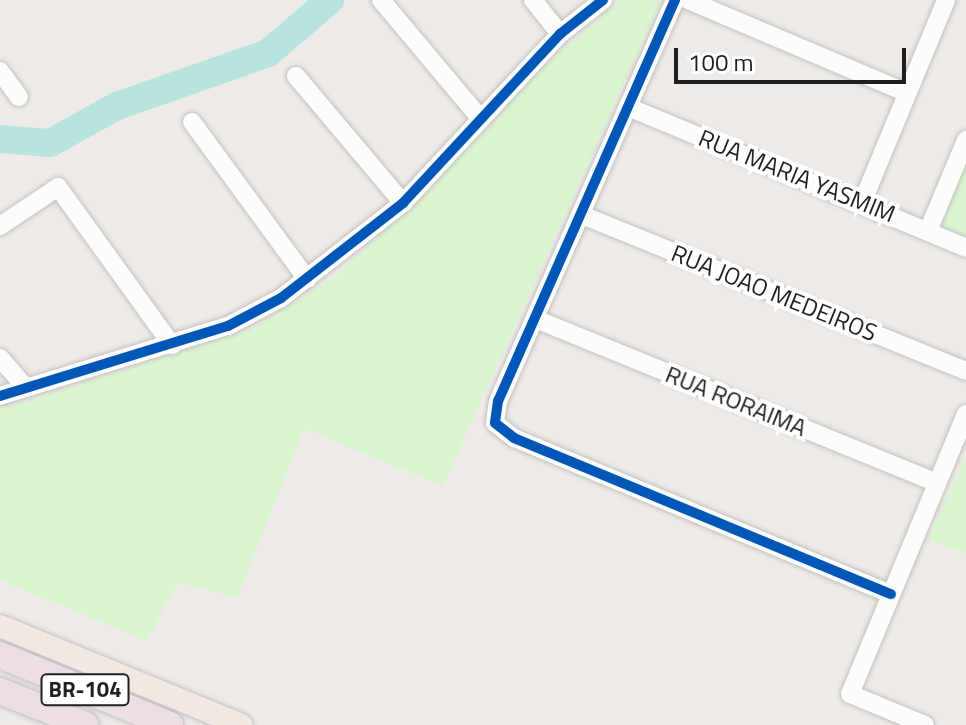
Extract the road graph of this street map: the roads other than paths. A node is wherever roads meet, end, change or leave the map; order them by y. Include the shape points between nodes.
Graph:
1 (381, 0) edge
2 (533, 0) edge
3 (603, 0) edge
4 (675, 0) edge
5 (688, 0) edge
6 (946, 0) edge
7 (560, 34) junction
8 (0, 71) edge
9 (296, 76) dead end
10 (907, 93) junction
11 (19, 97) dead end
12 (628, 107) junction
13 (481, 119) junction
14 (192, 122) dead end
15 (966, 140) edge
16 (403, 203) junction
17 (862, 203) junction
18 (582, 215) junction
19 (0, 226) edge
20 (928, 231) junction
21 (966, 248) edge
22 (307, 279) junction
23 (538, 320) junction
24 (172, 345) junction
25 (0, 358) edge
26 (966, 371) edge
27 (25, 387) junction
28 (0, 396) edge
29 (966, 414) edge
30 (935, 482) junction
31 (891, 594) junction
32 (0, 626) edge
33 (0, 655) edge
34 (0, 691) edge
35 (85, 725) edge
36 (170, 725) edge
37 (241, 725) edge
38 (925, 725) edge

1 - 13 street
2 - 7 street
3 - 7 street
4 - 12 street
5 - 10 street
6 - 10 street
7 - 13 street
8 - 11 street
9 - 16 street
10 - 17 street
12 - 17 street, RUA MARIA YASMIM
12 - 18 street
13 - 16 street
14 - 22 street
15 - 20 street
16 - 22 street
17 - 20 street, RUA MARIA YASMIM
18 - 23 street
18 - 26 street, RUA JOAO MEDEIROS
19 - 24 street via 58,187
20 - 21 street, RUA MARIA YASMIM
22 - 24 street via 259,312
23 - 30 street, RUA RORAIMA
23 - 31 street via 498,401 495,423 505,431
24 - 27 street
25 - 27 street
27 - 28 street
29 - 30 street
30 - 31 street
31 - 38 street via 850,694
32 - 37 main road
33 - 36 highway, BR-104
34 - 35 highway, BR-104

